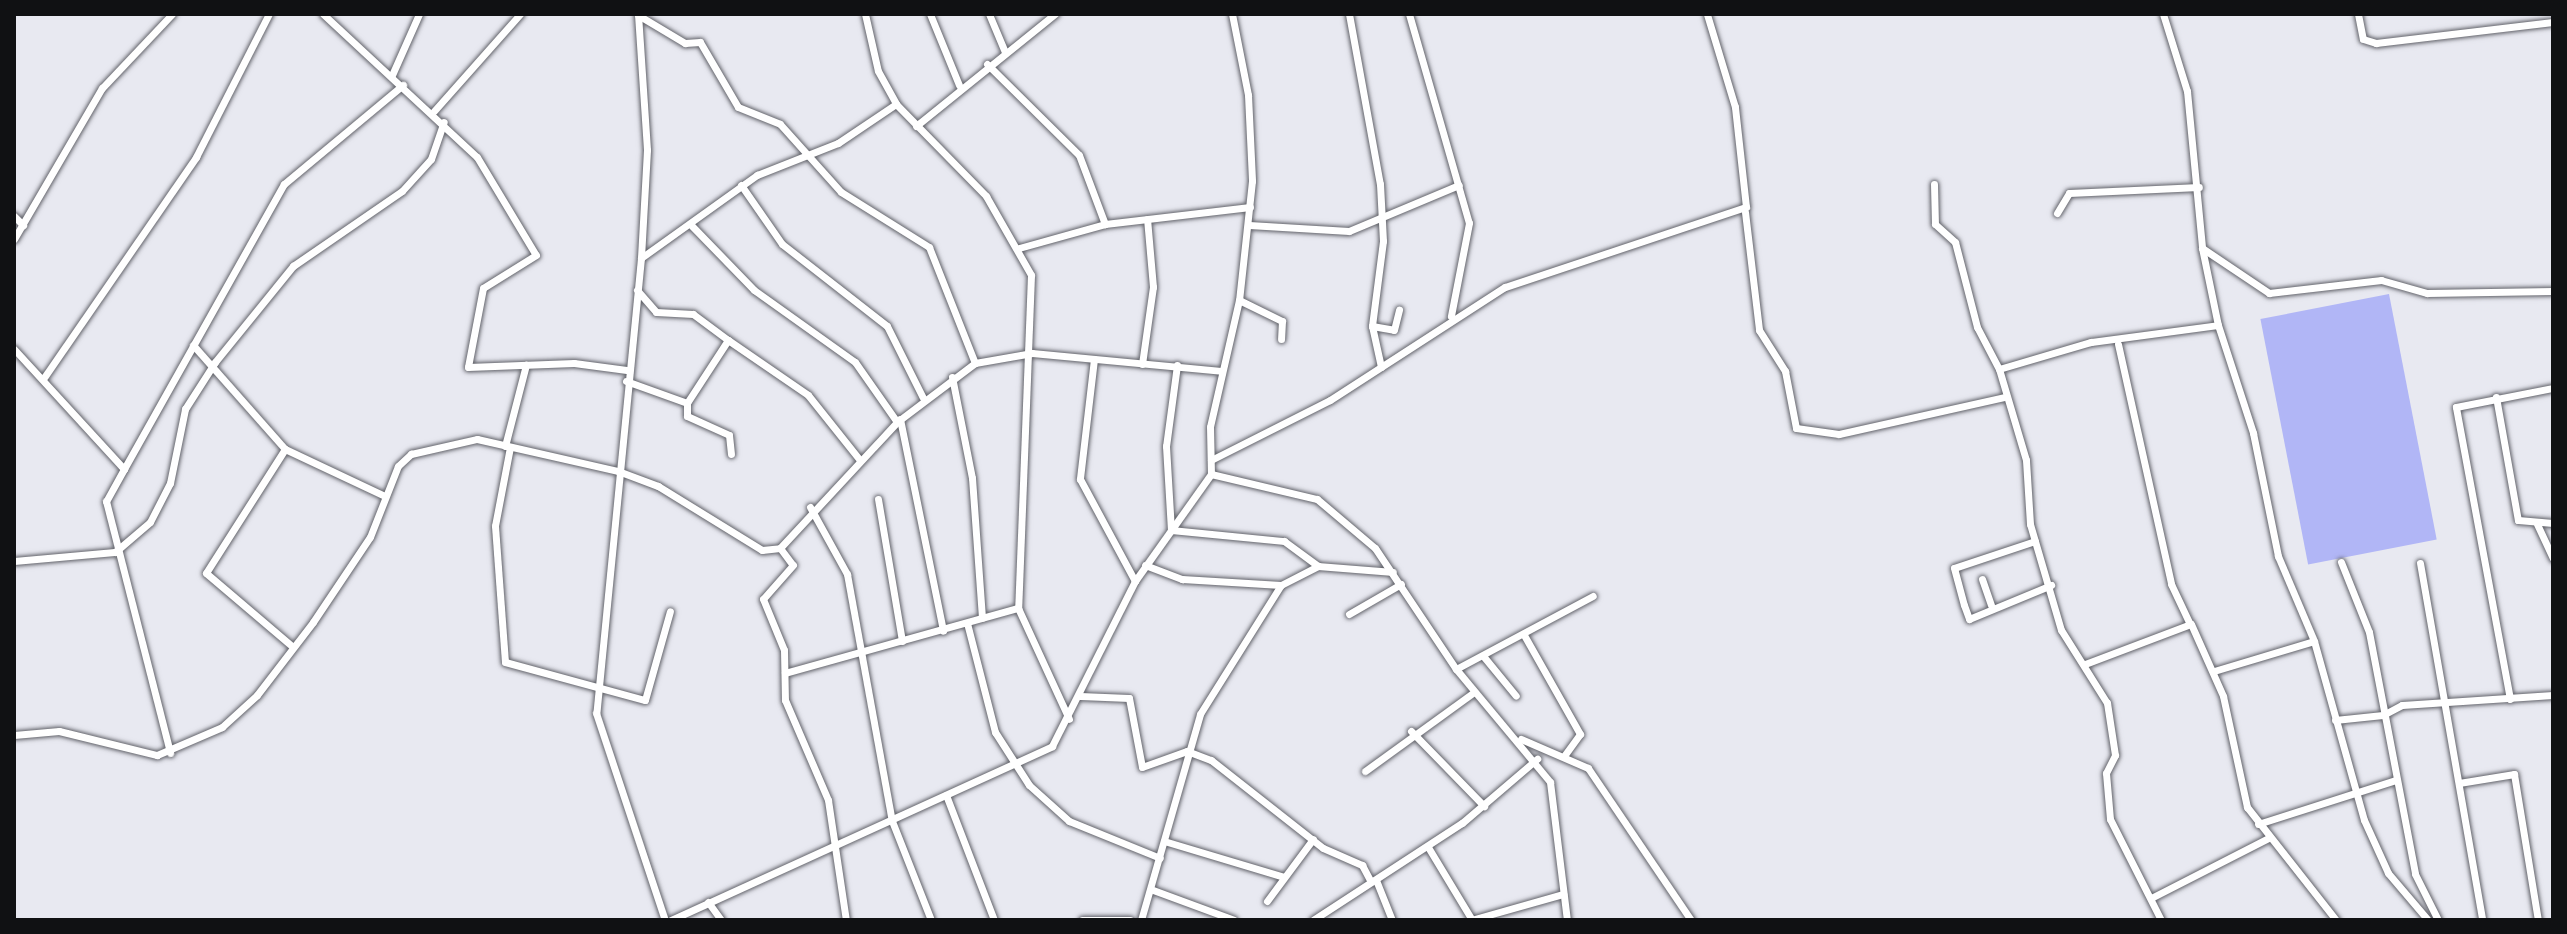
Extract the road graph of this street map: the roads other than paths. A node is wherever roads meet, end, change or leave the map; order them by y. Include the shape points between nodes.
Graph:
1 (172, 14) edge
2 (269, 14) edge
3 (323, 14) edge
4 (419, 14) edge
5 (520, 14) edge
6 (638, 14) edge
7 (865, 14) edge
8 (930, 14) edge
9 (989, 14) edge
10 (1055, 14) edge
11 (1349, 14) edge
12 (1409, 14) edge
13 (1707, 14) edge
14 (2163, 14) edge
15 (2358, 14) edge
16 (1235, 15) edge
17 (2553, 22) edge
18 (1005, 52) junction
19 (987, 64) junction
20 (392, 75) junction
21 (403, 85) junction
22 (959, 85) junction
23 (896, 104) junction
24 (434, 111) junction
25 (444, 122) junction
26 (916, 126) junction
27 (807, 154) junction
28 (1934, 184) dead end
29 (741, 185) junction
30 (1459, 185) junction
31 (2199, 187) junction
32 (1250, 207) junction
33 (1745, 212) dead end
34 (2057, 213) dead end
35 (14, 216) edge
36 (1382, 216) junction
37 (1147, 219) junction
38 (1105, 224) junction
39 (23, 225) junction
40 (1249, 225) junction
41 (692, 226) junction
42 (14, 239) edge
43 (1019, 248) junction
44 (2202, 248) junction
45 (641, 258) junction
46 (637, 290) junction
47 (2553, 291) edge
48 (1239, 300) junction
49 (1399, 310) dead end
50 (1451, 316) junction
51 (2218, 325) junction
52 (1372, 326) junction
53 (1281, 339) dead end
54 (728, 340) junction
55 (2118, 344) junction
56 (193, 345) junction
57 (14, 349) edge
58 (1032, 353) junction
59 (1094, 359) junction
60 (215, 362) junction
61 (975, 363) junction
62 (1142, 364) junction
63 (526, 365) junction
64 (1177, 365) junction
65 (1381, 367) junction
66 (1999, 369) junction
67 (627, 370) junction
68 (1221, 371) junction
69 (952, 377) junction
70 (43, 379) junction
71 (626, 381) junction
72 (2553, 388) edge
73 (2004, 397) junction
74 (2496, 397) junction
75 (923, 398) junction
76 (687, 403) junction
77 (899, 420) junction
78 (508, 446) junction
79 (285, 449) junction
80 (731, 454) dead end
81 (859, 459) junction
82 (1211, 460) junction
83 (124, 469) junction
84 (618, 471) junction
85 (1211, 474) junction
86 (385, 496) junction
87 (878, 499) dead end
88 (810, 507) junction
89 (2553, 523) edge
90 (2537, 524) junction
91 (1171, 530) junction
92 (2035, 541) junction
93 (780, 548) junction
94 (115, 552) junction
95 (2553, 559) edge
96 (14, 561) edge
97 (2341, 562) dead end
98 (2420, 563) dead end
99 (1145, 565) junction
100 (1318, 566) junction
101 (1393, 572) junction
102 (1982, 579) dead end
103 (1135, 581) junction
104 (1401, 584) junction
105 (1281, 585) junction
106 (2051, 585) junction
107 (1593, 596) dead end
108 (1991, 605) junction
109 (1018, 608) junction
110 (670, 611) dead end
111 (1349, 614) dead end
112 (982, 618) junction
113 (2189, 622) junction
114 (967, 623) junction
115 (943, 631) junction
116 (1524, 635) junction
117 (902, 641) junction
118 (2314, 641) junction
119 (293, 647) junction
120 (864, 654) junction
121 (1484, 657) junction
122 (2085, 664) junction
123 (1456, 669) junction
124 (2214, 671) junction
125 (785, 673) junction
126 (598, 685) junction
127 (1474, 692) junction
128 (2553, 695) edge
129 (1080, 696) junction
130 (1516, 696) dead end
131 (2510, 699) junction
132 (2449, 706) junction
133 (2383, 715) junction
134 (1069, 719) junction
135 (2335, 720) junction
136 (1411, 731) junction
137 (14, 735) edge
138 (1519, 738) junction
139 (1187, 751) junction
140 (170, 753) junction
141 (1565, 755) junction
142 (1537, 759) junction
143 (1017, 768) junction
144 (1365, 771) dead end
145 (2396, 780) junction
146 (2459, 783) junction
147 (2355, 788) junction
148 (946, 795) junction
149 (1484, 806) junction
150 (892, 821) junction
151 (2258, 824) junction
152 (2270, 837) junction
153 (1313, 839) junction
154 (1164, 841) junction
155 (835, 847) junction
156 (1428, 847) junction
157 (1160, 858) junction
158 (1284, 877) junction
159 (1374, 881) junction
160 (1153, 890) junction
161 (1563, 894) junction
162 (2153, 897) junction
163 (1267, 901) dead end
164 (708, 902) junction
165 (665, 920) edge
166 (671, 920) edge
167 (721, 920) edge
168 (846, 920) edge
169 (931, 920) edge
170 (994, 920) edge
171 (1082, 920) edge
172 (1130, 920) edge
173 (1141, 920) edge
174 (1234, 920) edge
175 (1313, 920) edge
176 (1392, 920) edge
177 (1472, 920) edge
178 (1567, 920) edge
179 (1691, 920) edge
180 (2161, 920) edge
181 (2336, 920) edge
182 (2428, 920) edge
183 (2438, 920) edge
184 (2482, 920) edge
185 (2538, 920) edge

1 - 39 street via 102,88
2 - 70 street via 196,157
3 - 20 street
4 - 20 street
5 - 24 street
6 - 27 street via 685,43 700,42 738,107 780,124
6 - 45 street via 647,150
7 - 23 street via 878,71
8 - 22 street
9 - 18 street
10 - 18 street
11 - 36 street via 1361,52
12 - 30 street
13 - 50 street via 1735,107 1746,207 1505,287
14 - 31 street via 2187,91
15 - 17 street via 2368,43
16 - 32 street via 1253,141
18 - 19 street
19 - 22 street
19 - 38 street via 1079,155
20 - 21 street
21 - 24 street
21 - 56 street via 284,184
22 - 26 street
23 - 26 street
23 - 27 street via 859,132
24 - 25 street
25 - 60 street via 431,159 402,191 293,266
25 - 63 street via 485,166 536,255 483,288 467,365
26 - 43 street via 986,196
27 - 29 street
27 - 61 street via 841,192 935,254
28 - 66 street via 1935,224 1955,242 1977,327
29 - 41 street
29 - 75 street via 782,244 887,326
30 - 36 street
30 - 50 street via 1469,223
31 - 34 street via 2069,193
31 - 44 street
32 - 37 street
32 - 40 street
33 - 73 street via 1759,330 1785,371 1796,428 1852,432
35 - 39 street
36 - 40 street via 1349,231
36 - 52 street
37 - 38 street
37 - 62 street via 1153,287
38 - 43 street
39 - 42 street
40 - 48 street
41 - 45 street
41 - 77 street via 754,290 855,362
43 - 58 street via 1032,280
44 - 47 street via 2269,293 2381,280 2427,293
44 - 51 street
45 - 46 street
46 - 54 street via 656,312 693,314
46 - 67 street
48 - 53 street via 1282,321
48 - 68 street
49 - 52 street via 1394,330
50 - 65 street
51 - 55 street
51 - 118 street via 2253,433 2285,578
52 - 65 street
54 - 76 street
54 - 81 street via 808,395
55 - 66 street via 2091,342
55 - 113 street via 2169,578
56 - 60 street
56 - 83 street
57 - 70 street
58 - 59 street
58 - 61 street
58 - 109 street
59 - 62 street
59 - 103 street via 1080,479
60 - 79 street
60 - 94 street via 185,409 157,511
61 - 69 street
62 - 64 street
63 - 67 street
63 - 78 street
64 - 68 street
64 - 91 street via 1166,446
65 - 82 street
66 - 73 street
67 - 71 street
68 - 82 street
69 - 75 street
69 - 112 street via 972,478
70 - 83 street
71 - 76 street
71 - 84 street
72 - 74 street
73 - 92 street via 2026,460
74 - 90 street via 2518,520
74 - 131 street via 2463,402 2456,413
75 - 77 street
76 - 80 street via 687,416 729,435
77 - 81 street
77 - 115 street
78 - 84 street
78 - 86 street via 465,439 411,454
78 - 126 street via 495,526 505,608 502,655 512,666
79 - 86 street
79 - 119 street via 206,573
81 - 88 street
82 - 85 street
83 - 94 street via 106,497
84 - 93 street via 658,486 753,549
84 - 126 street
85 - 91 street
85 - 101 street via 1317,499 1353,524
86 - 119 street via 370,537
87 - 117 street
88 - 93 street
88 - 120 street via 847,574
89 - 90 street
90 - 95 street
91 - 99 street
91 - 100 street via 1284,541
92 - 106 street
92 - 108 street via 1954,568 1969,619
93 - 125 street via 793,565 763,599 781,637
94 - 96 street
94 - 140 street
97 - 133 street via 2369,632
98 - 132 street
99 - 103 street
99 - 105 street via 1182,579
100 - 101 street
100 - 105 street
101 - 104 street
102 - 108 street
103 - 129 street
104 - 111 street
104 - 123 street
105 - 139 street via 1200,714
106 - 108 street
106 - 122 street via 2065,641
107 - 116 street
109 - 112 street
109 - 134 street
110 - 126 street via 645,700
112 - 114 street
113 - 122 street
113 - 124 street
114 - 115 street
114 - 143 street via 995,732
115 - 117 street
116 - 121 street
116 - 141 street via 1580,734
117 - 120 street
118 - 124 street
118 - 135 street
119 - 140 street via 237,715
120 - 125 street
120 - 150 street
121 - 123 street
121 - 130 street
122 - 162 street via 2111,724 2110,819
123 - 127 street
124 - 151 street via 2236,782
125 - 155 street via 785,700 828,800
126 - 165 street via 597,725
127 - 136 street
127 - 138 street
128 - 131 street
129 - 134 street
129 - 139 street via 1129,698 1142,767
131 - 132 street
132 - 133 street via 2402,705
132 - 146 street
133 - 135 street
133 - 145 street
134 - 143 street via 1052,746
135 - 147 street
136 - 144 street
136 - 149 street
137 - 140 street via 59,731 139,754
138 - 141 street
138 - 142 street
139 - 153 street via 1246,782
139 - 154 street
141 - 179 street via 1608,789
142 - 149 street
142 - 161 street via 1554,793
143 - 148 street
143 - 157 street via 1069,821
145 - 147 street
145 - 183 street via 2415,874
146 - 184 street
146 - 185 street via 2514,774
147 - 151 street
147 - 182 street via 2388,873
148 - 150 street
148 - 170 street
149 - 156 street
150 - 155 street
150 - 169 street
151 - 152 street
152 - 162 street
152 - 181 street
153 - 158 street
153 - 159 street via 1362,865
154 - 157 street
154 - 158 street
155 - 164 street
155 - 168 street
156 - 159 street
156 - 177 street
157 - 160 street
158 - 163 street
159 - 175 street
159 - 176 street
160 - 173 street
160 - 174 street
161 - 177 street
161 - 178 street
162 - 180 street
164 - 166 street
164 - 167 street
171 - 172 street

